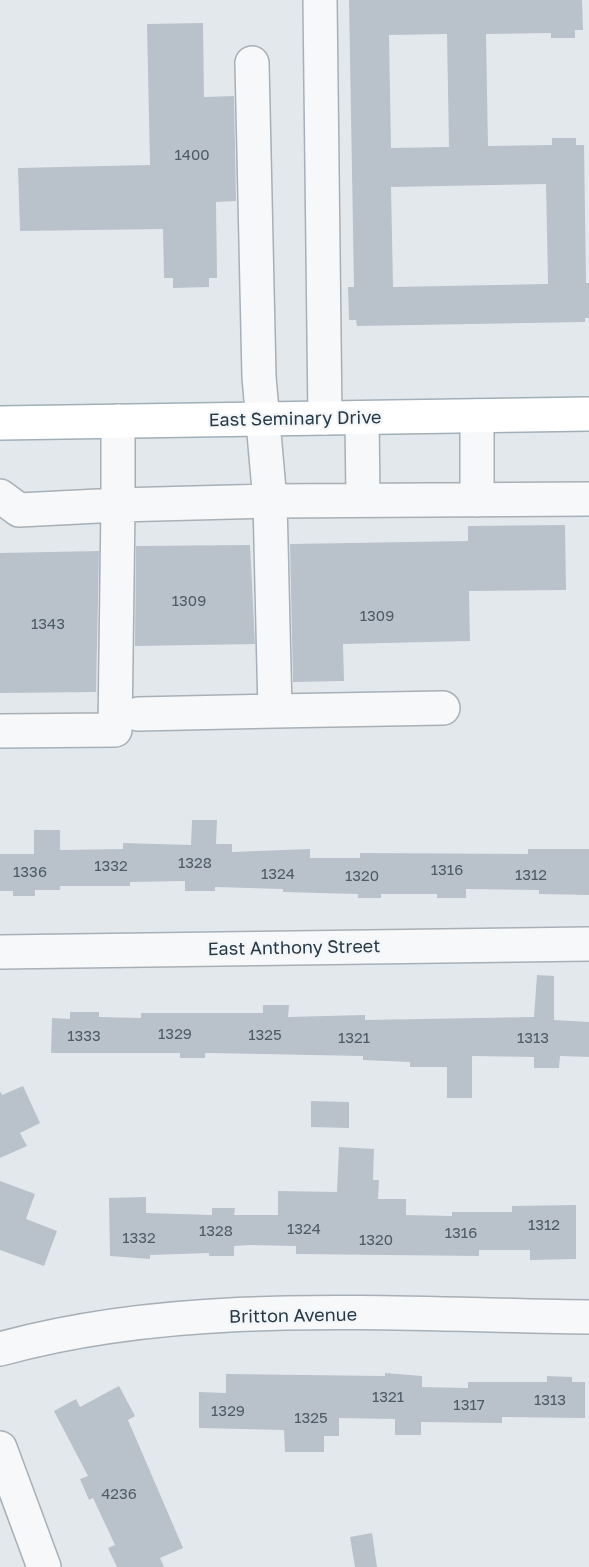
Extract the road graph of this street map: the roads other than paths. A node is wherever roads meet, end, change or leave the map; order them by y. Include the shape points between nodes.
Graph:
1 (320, 0) edge
2 (252, 63) dead end
3 (589, 414) edge
4 (477, 416) junction
5 (325, 418) junction
6 (362, 418) junction
7 (261, 420) junction
8 (118, 421) junction
9 (0, 423) edge
10 (0, 496) edge
11 (589, 499) edge
12 (477, 500) junction
13 (270, 501) junction
14 (363, 501) junction
15 (118, 505) junction
16 (443, 708) dead end
17 (275, 711) junction
18 (138, 714) dead end
19 (0, 731) edge
20 (589, 945) edge
21 (0, 952) edge
22 (589, 1317) edge
23 (0, 1348) edge
24 (0, 1448) edge
25 (44, 1567) edge

1 - 5 street
2 - 7 street
3 - 4 main road, East Seminary Drive
4 - 6 main road, East Seminary Drive
4 - 12 street
5 - 6 main road, East Seminary Drive
5 - 7 main road, East Seminary Drive
6 - 14 street
7 - 8 main road, East Seminary Drive
7 - 13 street
8 - 9 main road, East Seminary Drive
8 - 15 street
10 - 15 street via 19,510
11 - 12 street
12 - 14 street
13 - 14 street
13 - 15 street
13 - 17 street
15 - 19 street via 114,730
16 - 17 street
17 - 18 street
20 - 21 street, East Anthony Street
22 - 23 street, Britton Avenue via 280,1313 94,1328
24 - 25 street

